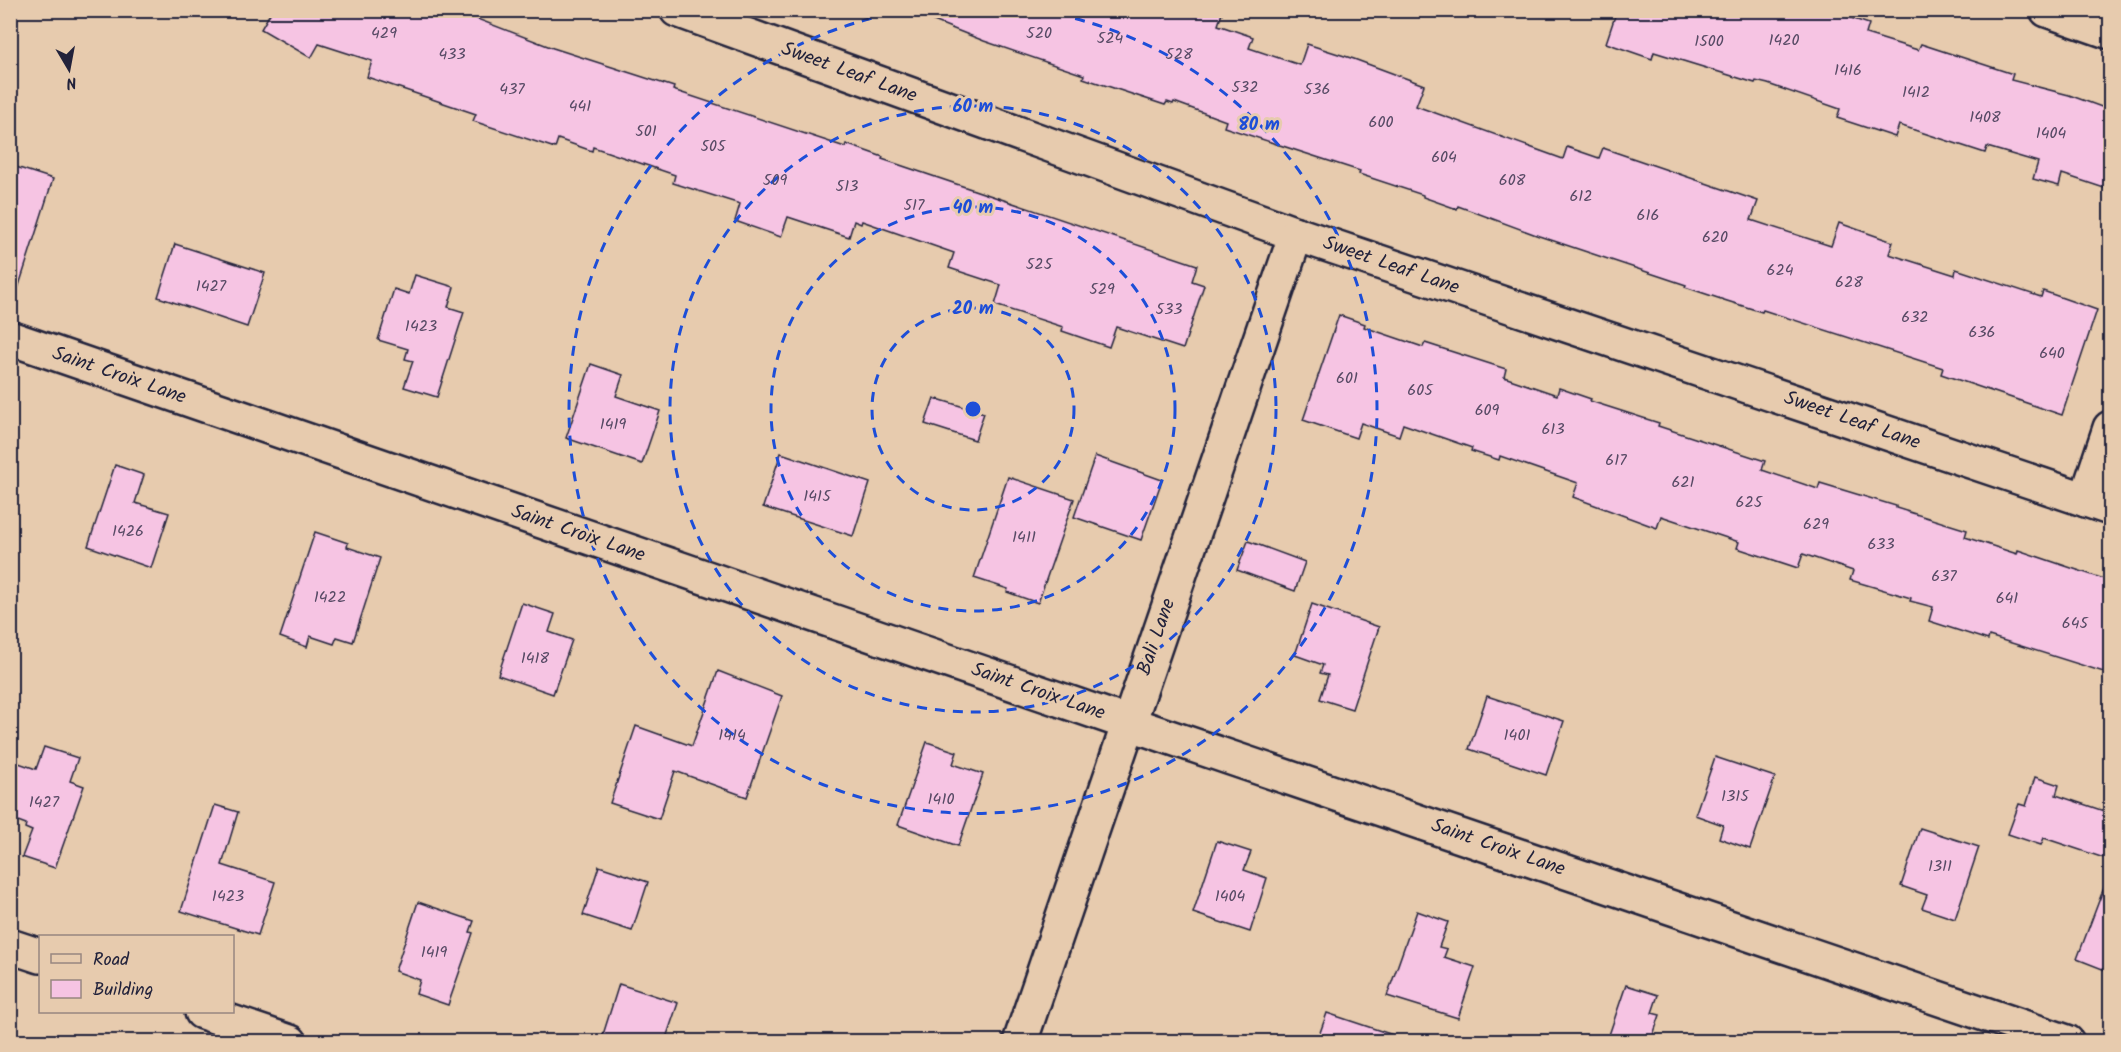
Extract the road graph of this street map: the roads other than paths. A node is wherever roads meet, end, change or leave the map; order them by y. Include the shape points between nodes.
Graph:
1 (676, 10) edge
2 (2047, 10) edge
3 (2110, 32) edge
4 (1296, 234) junction
5 (10, 339) edge
6 (2110, 428) edge
7 (2098, 504) edge
8 (1128, 723) junction
9 (10, 946) edge
10 (39, 956) edge
11 (208, 1013) edge
12 (290, 1041) edge
13 (1020, 1041) edge
14 (2067, 1041) edge

1 - 4 street, Sweet Leaf Lane
2 - 3 street
4 - 7 street, Sweet Leaf Lane
4 - 8 street, Bali Lane
5 - 8 street, Saint Croix Lane
6 - 7 street
8 - 13 street, Bali Lane
8 - 14 street, Saint Croix Lane
9 - 10 street
11 - 12 street

